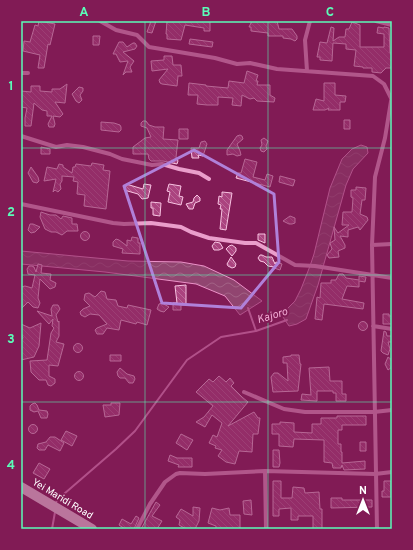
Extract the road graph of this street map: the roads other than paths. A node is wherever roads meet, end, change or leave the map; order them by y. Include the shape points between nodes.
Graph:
1 (100, 21) edge
2 (310, 21) edge
3 (376, 21) edge
4 (392, 25) edge
5 (307, 70) junction
6 (21, 73) edge
7 (28, 73) dead end
8 (392, 96) edge
9 (21, 136) edge
10 (208, 179) dead end
11 (21, 204) edge
12 (392, 244) edge
13 (372, 245) junction
14 (373, 274) junction
15 (392, 278) edge
16 (374, 326) junction
17 (392, 329) edge
18 (244, 392) dead end
19 (392, 410) edge
20 (374, 412) junction
21 (265, 471) junction
22 (392, 472) edge
23 (375, 474) junction
24 (21, 487) edge
25 (92, 529) edge
26 (137, 529) edge
27 (266, 529) edge
28 (377, 529) edge

1 - 5 street via 116,30 136,35 149,47 237,64 250,63
2 - 5 street via 305,40
3 - 4 street
5 - 8 street via 373,76 384,84
6 - 7 street
8 - 13 street via 375,177
9 - 10 street via 56,147 83,148 122,159 152,165 162,164 198,173
11 - 14 street via 113,223 151,222 181,227 208,238 256,243 295,265
12 - 13 street
13 - 14 street
14 - 15 street
14 - 16 street
16 - 17 street
16 - 20 street
18 - 20 street via 284,409 305,412
19 - 20 street
20 - 23 street
21 - 23 street
21 - 26 street via 176,474 165,482
21 - 27 street
22 - 23 street
23 - 28 street
24 - 25 main road, Yei Maridi Road

